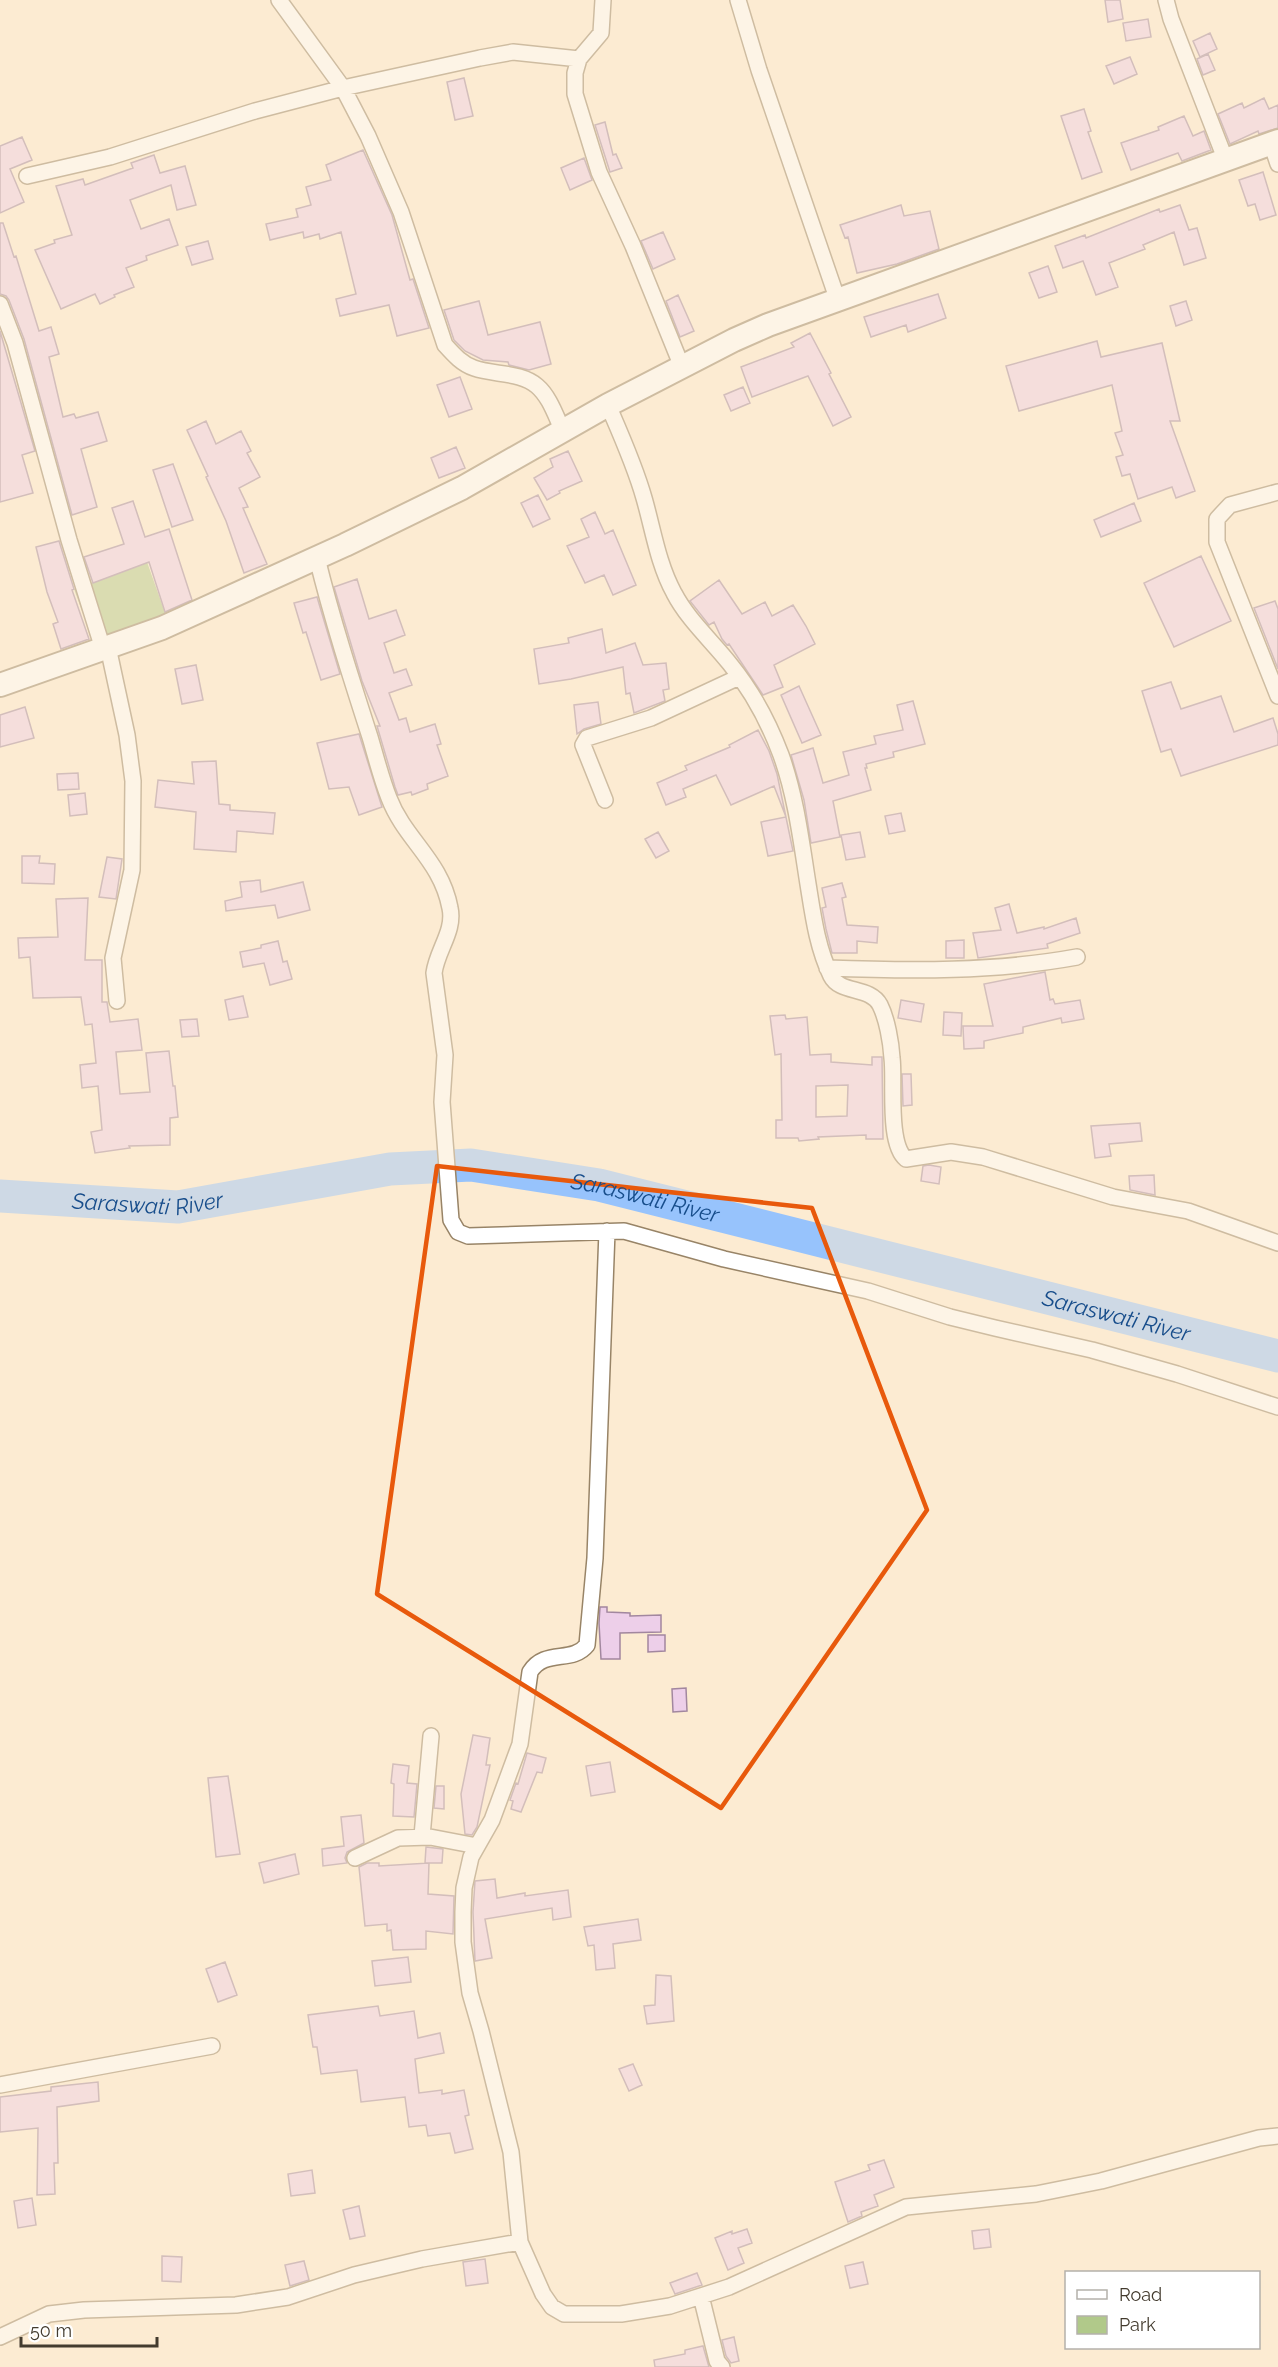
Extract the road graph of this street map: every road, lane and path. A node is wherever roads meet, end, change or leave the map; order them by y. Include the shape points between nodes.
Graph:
1 (279, 0) edge
2 (603, 0) edge
3 (738, 0) edge
4 (1166, 0) edge
5 (579, 59) junction
6 (344, 88) junction
7 (1276, 149) edge
8 (1226, 161) junction
9 (27, 176) dead end
10 (837, 298) junction
11 (0, 304) edge
12 (682, 367) junction
13 (608, 405) junction
14 (563, 431) junction
15 (1278, 492) edge
16 (317, 558) junction
17 (106, 648) junction
18 (740, 677) junction
19 (0, 685) edge
20 (1278, 696) edge
21 (605, 800) dead end
22 (1077, 957) dead end
23 (827, 968) junction
24 (117, 1001) dead end
25 (607, 1231) junction
26 (1278, 1243) edge
27 (1278, 1407) edge
28 (432, 1736) dead end
29 (422, 1836) junction
30 (477, 1846) junction
31 (355, 1858) dead end
32 (212, 2046) dead end
33 (0, 2085) edge
34 (1278, 2136) edge
35 (520, 2242) junction
36 (701, 2296) junction
37 (0, 2337) edge
38 (722, 2367) edge

1 - 6 street
2 - 5 street via 602,33
3 - 10 street
4 - 8 street
5 - 6 street via 513,52
5 - 12 street via 575,94 599,172
6 - 9 street via 255,111 110,157
6 - 14 street via 401,212 445,345 474,368 528,380 539,387
7 - 8 main road
8 - 10 main road
10 - 12 main road via 734,340
11 - 17 street via 15,343 69,540
12 - 13 main road
13 - 14 main road
13 - 18 street via 644,496 674,594
14 - 16 main road via 462,488
15 - 20 street via 1230,505 1217,519 1216,542
16 - 17 main road via 162,628
16 - 25 street via 389,798 407,831 438,870 451,909 451,924 434,973 445,1055 442,1102 451,1220 458,1232 468,1236
17 - 19 main road
17 - 24 street via 127,735 133,781 132,870 113,958
18 - 21 street via 651,718 587,738 583,745
18 - 23 street via 776,743 795,798 815,933
22 - 23 street via 991,968
23 - 26 street via 832,979 867,994 878,1001 882,1010 892,1058 894,1127 899,1150 906,1159 951,1152 982,1157 1113,1197 1188,1211
25 - 27 street via 624,1231 724,1259 868,1291 950,1317 1092,1350
25 - 30 street via 595,1558 587,1645 574,1654 544,1658 530,1672 520,1744 492,1820
28 - 29 street
29 - 30 street
29 - 31 street via 398,1838
30 - 35 street via 464,1888 463,1942 470,1993 511,2152
32 - 33 street
34 - 36 street via 1036,2194 906,2207 801,2256
35 - 36 street via 543,2294 552,2307 564,2314 621,2314
35 - 37 street via 422,2259 288,2296 236,2305 49,2314
36 - 38 street via 717,2361

